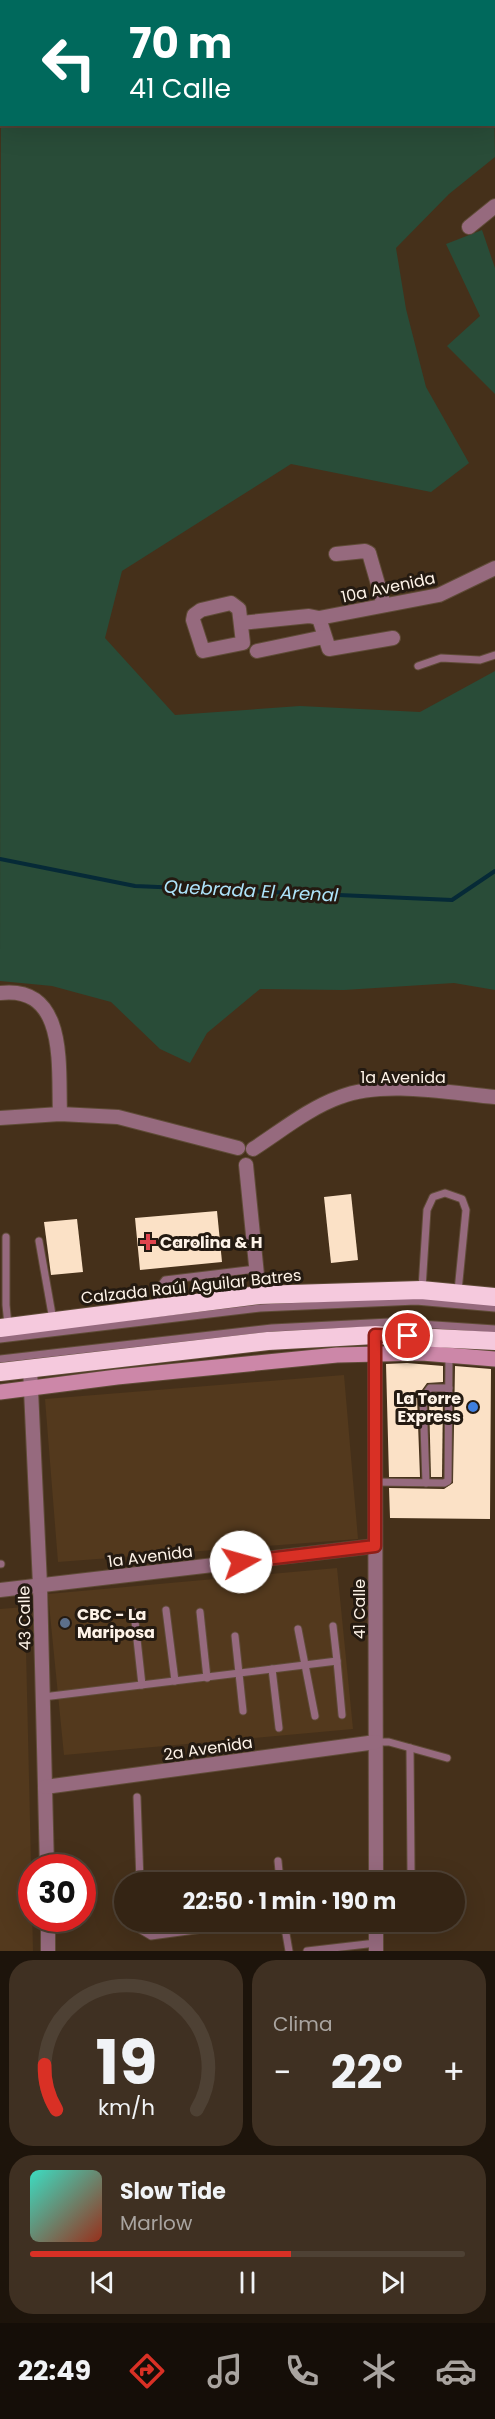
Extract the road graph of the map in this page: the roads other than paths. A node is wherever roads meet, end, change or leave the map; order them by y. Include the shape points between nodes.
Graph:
1 (495, 206) edge
2 (469, 227) dead end
3 (336, 554) dead end
4 (495, 568) edge
5 (384, 605) junction
6 (320, 618) junction
7 (241, 623) dead end
8 (324, 637) junction
9 (393, 638) dead end
10 (258, 651) dead end
11 (495, 655) edge
12 (418, 666) dead end
13 (0, 993) edge
14 (495, 1097) edge
15 (60, 1114) junction
16 (0, 1118) edge
17 (238, 1148) junction
18 (254, 1149) junction
19 (246, 1165) junction
20 (6, 1237) dead end
21 (39, 1241) dead end
22 (256, 1269) junction
23 (422, 1290) junction
24 (458, 1294) junction
25 (259, 1295) junction
26 (495, 1297) edge
27 (157, 1308) junction
28 (495, 1308) edge
29 (53, 1320) junction
30 (495, 1329) edge
31 (3, 1332) edge
32 (495, 1341) edge
33 (375, 1344) junction
34 (449, 1355) junction
35 (0, 1359) edge
36 (495, 1359) edge
37 (30, 1368) junction
38 (0, 1372) edge
39 (33, 1388) junction
40 (449, 1388) junction
41 (0, 1392) edge
42 (375, 1482) junction
43 (426, 1483) junction
44 (375, 1546) junction
45 (40, 1585) junction
46 (0, 1590) edge
47 (166, 1610) dead end
48 (134, 1612) dead end
49 (200, 1612) dead end
50 (333, 1626) dead end
51 (298, 1629) dead end
52 (235, 1636) dead end
53 (337, 1661) junction
54 (307, 1665) junction
55 (272, 1669) junction
56 (238, 1673) junction
57 (207, 1678) junction
58 (175, 1681) junction
59 (142, 1685) junction
60 (43, 1697) junction
61 (243, 1711) dead end
62 (342, 1715) dead end
63 (315, 1716) dead end
64 (279, 1728) dead end
65 (376, 1742) junction
66 (410, 1748) junction
67 (447, 1758) dead end
68 (45, 1787) junction
69 (137, 1797) dead end
70 (46, 1854) edge
71 (278, 1861) dead end
72 (411, 1870) dead end
73 (140, 1872) edge
74 (279, 1872) edge
75 (376, 1872) edge
76 (48, 1932) edge
77 (144, 1932) edge
78 (180, 1932) edge
79 (286, 1932) edge
80 (376, 1947) edge
81 (48, 1951) edge
82 (289, 1951) edge
83 (307, 1951) edge

1 - 2 street
3 - 5 street via 369,553
4 - 5 street, 10a Avenida via 439,595
5 - 6 street, 10a Avenida
6 - 7 street, 10a Avenida
6 - 8 street
8 - 9 street via 326,645 334,649
8 - 10 street
11 - 12 lane via 480,660 441,658
13 - 15 street via 30,995 50,1013 57,1051
14 - 18 street, 1a Avenida via 417,1091 352,1093 327,1102
15 - 16 street
15 - 17 street via 118,1117
17 - 18 street via 244,1144
17 - 19 street via 236,1158
18 - 19 street via 254,1160
19 - 22 street
20 - 31 lane
21 - 29 lane
22 - 25 street
22 - 27 lane via 165,1280 157,1291
23 - 24 highway, Calzada Raúl Aguilar Batres
23 - 24 lane via 427,1210 433,1197 446,1193 462,1199 466,1210
23 - 25 highway, Calzada Raúl Aguilar Batres
24 - 26 highway, Calzada Raúl Aguilar Batres
25 - 27 highway, Calzada Raúl Aguilar Batres
27 - 29 highway, Calzada Raúl Aguilar Batres
28 - 31 lane via 416,1301 260,1308
29 - 31 highway, Calzada Raúl Aguilar Batres
30 - 35 lane via 390,1322 284,1327
32 - 33 highway
33 - 34 street
33 - 37 highway via 268,1341
33 - 39 street
33 - 42 street, 41 Calle
34 - 36 street
34 - 40 lane
37 - 38 highway
37 - 39 street, 43 Calle
39 - 41 street
39 - 45 street, 43 Calle
40 - 43 lane via 450,1475 444,1483
40 - 43 lane via 430,1388 423,1398
42 - 43 lane
42 - 44 street, 41 Calle
44 - 45 street, 1a Avenida
44 - 65 street, 41 Calle
45 - 46 street, 1a Avenida
45 - 60 street, 43 Calle
47 - 58 lane
48 - 59 lane
49 - 57 lane
50 - 53 lane
51 - 54 lane
52 - 56 lane
53 - 54 lane
53 - 62 lane
54 - 55 lane
54 - 63 lane
55 - 56 lane
55 - 64 lane
56 - 57 lane
56 - 61 lane
57 - 58 lane
58 - 59 lane
59 - 60 lane
60 - 68 street, 43 Calle
65 - 66 lane
65 - 68 street, 2a Avenida
65 - 75 street, 41 Calle
66 - 67 lane
66 - 72 lane
68 - 70 street, 43 Calle
69 - 73 lane
71 - 74 lane
76 - 81 street
77 - 78 lane via 151,1936
79 - 82 lane
80 - 83 lane

